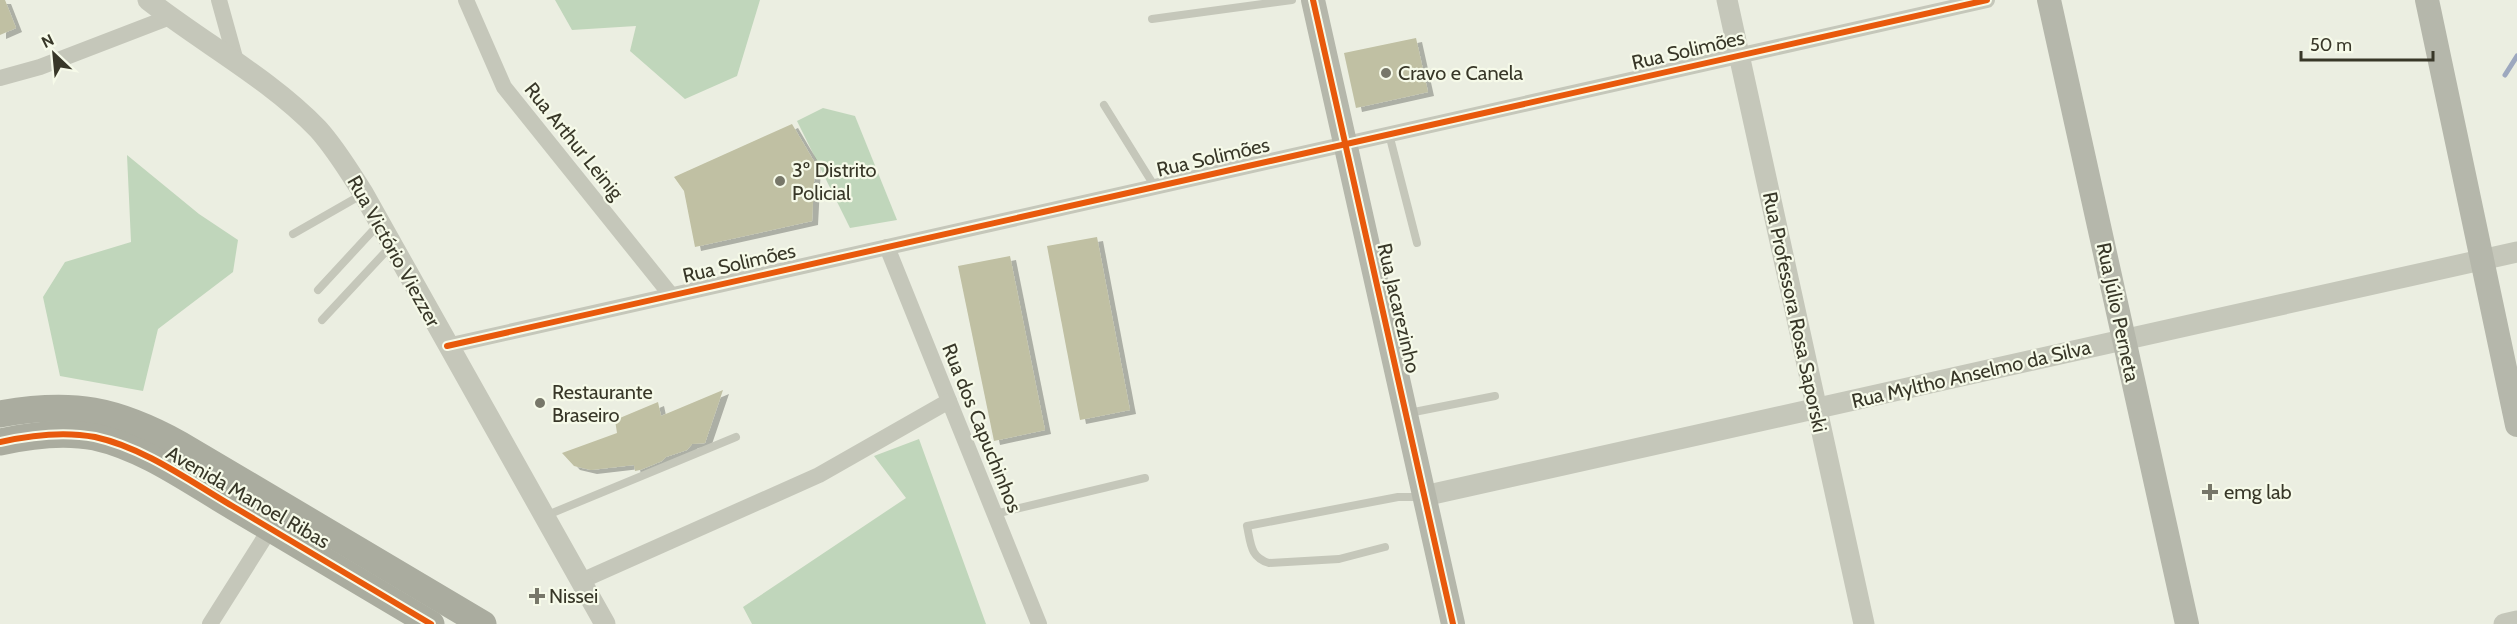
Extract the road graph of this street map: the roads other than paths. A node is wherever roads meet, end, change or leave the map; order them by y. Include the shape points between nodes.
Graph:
1 (148, 0) edge
2 (219, 0) edge
3 (466, 0) edge
4 (1292, 0) edge
5 (1313, 0) edge
6 (1727, 0) edge
7 (1987, 0) edge
8 (2049, 0) edge
9 (2427, 0) edge
10 (170, 17) junction
11 (1152, 19) dead end
12 (1739, 56) junction
13 (237, 65) junction
14 (0, 78) edge
15 (1104, 105) dead end
16 (1389, 134) junction
17 (1345, 144) junction
18 (1155, 187) junction
19 (363, 194) junction
20 (380, 223) junction
21 (293, 234) dead end
22 (1417, 243) dead end
23 (392, 245) junction
24 (887, 247) junction
25 (2517, 252) edge
26 (2482, 260) junction
27 (318, 290) dead end
28 (671, 295) junction
29 (322, 320) dead end
30 (2124, 340) junction
31 (447, 346) junction
32 (1495, 396) dead end
33 (949, 401) junction
34 (1816, 409) junction
35 (1406, 413) junction
36 (0, 414) edge
37 (2517, 425) edge
38 (736, 437) dead end
39 (0, 442) edge
40 (1145, 478) dead end
41 (1424, 496) junction
42 (995, 514) junction
43 (544, 517) junction
44 (270, 529) junction
45 (1385, 547) dead end
46 (581, 581) junction
47 (2517, 621) edge
48 (210, 624) edge
49 (430, 624) edge
50 (483, 624) edge
51 (605, 624) edge
52 (1039, 624) edge
53 (1453, 624) edge
54 (1864, 624) edge
55 (2187, 624) edge
56 (2504, 624) edge

1 - 10 street, Rua Victório Viezzer
2 - 13 street
3 - 28 street, Rua Arthur Leinig via 504,87
4 - 11 lane
5 - 17 main road, Rua Jacarezinho
6 - 12 street, Rua Professora Rosa Saporski
7 - 12 street, Rua Solimões
8 - 30 main road, Rua Júlio Perneta
9 - 26 main road
10 - 13 street, Rua Victório Viezzer
10 - 14 street via 40,67
12 - 16 street, Rua Solimões
12 - 34 street, Rua Professora Rosa Saporski
13 - 19 street, Rua Victório Viezzer via 317,129
15 - 18 lane
16 - 17 street, Rua Solimões
16 - 22 lane
17 - 18 street, Rua Solimões
17 - 35 main road, Rua Jacarezinho
18 - 24 street, Rua Solimões
19 - 20 street, Rua Victório Viezzer
19 - 21 lane
20 - 23 street, Rua Victório Viezzer
20 - 27 lane
23 - 29 lane
23 - 31 street, Rua Victório Viezzer
24 - 28 street, Rua Solimões
24 - 33 street, Rua dos Capuchinhos
25 - 26 street, Rua Myltho Anselmo da Silva
26 - 30 street, Rua Myltho Anselmo da Silva
26 - 37 main road
28 - 31 street, Rua Solimões
30 - 34 street, Rua Myltho Anselmo da Silva
30 - 55 main road, Rua Júlio Perneta
31 - 43 street, Rua Victório Viezzer
32 - 35 lane
33 - 42 street, Rua dos Capuchinhos
33 - 46 street via 819,475
34 - 41 street, Rua Myltho Anselmo da Silva
34 - 54 street, Rua Professora Rosa Saporski
35 - 41 main road, Rua Jacarezinho
36 - 50 main road, Avenida Manoel Ribas via 69,408 134,421
38 - 43 lane
39 - 44 main road, Avenida Manoel Ribas via 55,434 120,445 175,472
40 - 42 lane
41 - 45 lane via 1398,497 1247,526 1253,552 1269,564 1339,559
41 - 53 main road, Rua Jacarezinho
42 - 52 street, Rua dos Capuchinhos
43 - 46 street, Rua Victório Viezzer
44 - 48 street
44 - 49 main road, Avenida Manoel Ribas
46 - 51 street, Rua Victório Viezzer
47 - 56 street

